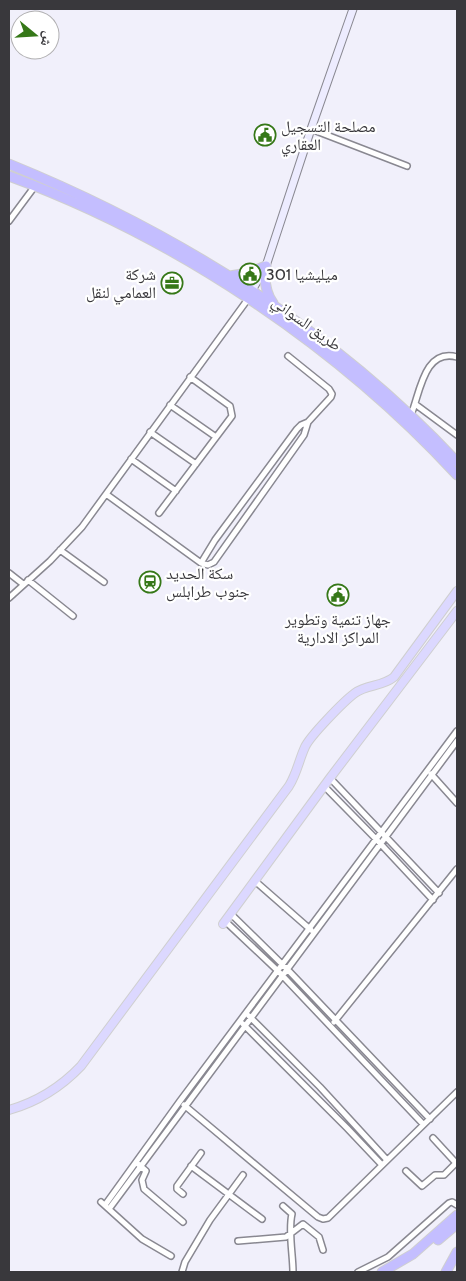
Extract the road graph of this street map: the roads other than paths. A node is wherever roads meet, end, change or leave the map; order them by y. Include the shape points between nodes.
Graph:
1 (353, 9) edge
2 (310, 129) junction
3 (9, 164) edge
4 (407, 166) dead end
5 (9, 176) edge
6 (35, 185) junction
7 (9, 221) edge
8 (266, 266) junction
9 (230, 276) junction
10 (250, 295) junction
11 (277, 308) junction
12 (288, 356) dead end
13 (457, 357) edge
14 (190, 377) junction
15 (415, 404) junction
16 (170, 405) junction
17 (395, 407) junction
18 (411, 414) junction
19 (308, 422) junction
20 (150, 432) junction
21 (457, 435) edge
22 (216, 438) junction
23 (131, 459) junction
24 (457, 462) edge
25 (196, 464) junction
26 (457, 475) edge
27 (176, 491) junction
28 (106, 494) junction
29 (159, 513) dead end
30 (60, 550) junction
31 (201, 563) junction
32 (9, 573) edge
33 (28, 580) junction
34 (104, 582) dead end
35 (23, 584) junction
36 (457, 591) edge
37 (9, 598) edge
38 (457, 611) edge
39 (73, 616) dead end
40 (426, 635) junction
41 (434, 642) junction
42 (457, 731) edge
43 (457, 741) edge
44 (430, 772) junction
45 (330, 778) junction
46 (324, 786) junction
47 (457, 803) edge
48 (384, 834) junction
49 (378, 841) junction
50 (457, 869) edge
51 (455, 876) edge
52 (255, 881) junction
53 (439, 893) junction
54 (433, 900) junction
55 (231, 914) junction
56 (224, 923) joint
57 (312, 931) junction
58 (285, 967) junction
59 (280, 974) junction
60 (249, 1015) junction
61 (335, 1020) junction
62 (243, 1024) junction
63 (330, 1026) junction
64 (457, 1092) edge
65 (180, 1101) junction
66 (186, 1106) junction
67 (9, 1110) edge
68 (430, 1118) junction
69 (423, 1124) junction
70 (433, 1138) dead end
71 (201, 1153) dead end
72 (387, 1160) junction
73 (457, 1162) edge
74 (139, 1164) junction
75 (382, 1165) junction
76 (192, 1166) junction
77 (406, 1172) dead end
78 (243, 1175) dead end
79 (228, 1193) junction
80 (183, 1194) dead end
81 (457, 1205) edge
82 (283, 1206) dead end
83 (457, 1215) edge
84 (262, 1219) dead end
85 (183, 1222) dead end
86 (457, 1224) edge
87 (292, 1234) junction
88 (238, 1241) dead end
89 (323, 1250) dead end
90 (457, 1252) edge
91 (171, 1256) dead end
92 (182, 1272) edge
93 (294, 1272) edge
94 (358, 1272) edge
95 (382, 1272) edge
96 (394, 1272) edge
97 (446, 1272) edge

1 - 2 street
2 - 4 street
2 - 8 street
3 - 9 highway, طريق السواني via 94,201
5 - 6 highway, طريق السواني
6 - 7 street
6 - 10 highway, طريق السواني via 91,209
8 - 9 highway
8 - 10 street
8 - 11 highway via 267,292
9 - 10 highway, طريق السواني
10 - 11 highway, طريق السواني
10 - 14 street
10 - 17 highway, طريق السواني
11 - 17 highway, طريق السواني via 337,352
12 - 19 street via 331,391 331,397
13 - 15 street via 444,356 432,363
14 - 16 street
14 - 22 street via 232,409 230,419
15 - 18 street
15 - 21 street
16 - 20 street
16 - 22 street
17 - 18 highway, طريق السواني
17 - 26 highway, طريق السواني
18 - 24 highway, طريق السواني
19 - 31 street via 298,429
19 - 31 street via 304,435 214,562 208,565
20 - 23 street
20 - 25 street
22 - 25 street
23 - 27 street
23 - 28 street
25 - 27 street
27 - 29 street
28 - 30 street
28 - 31 street
30 - 33 street
30 - 34 street
32 - 35 street
33 - 35 street
33 - 39 street
35 - 37 street
36 - 40 main road
38 - 41 main road
40 - 41 main road
40 - 67 main road via 394,677 354,694 308,740 289,786 81,1066 46,1095
41 - 45 main road
42 - 44 street
43 - 44 street
44 - 47 street
44 - 48 street
45 - 46 main road
45 - 48 street
46 - 49 street
46 - 52 main road
48 - 49 street
48 - 53 street
49 - 54 street
49 - 57 street
50 - 51 street
51 - 53 street
52 - 55 main road
52 - 57 street
53 - 54 street
54 - 61 street
55 - 56 main road
55 - 58 street
56 - 59 street
57 - 58 street
58 - 59 street
58 - 61 street
59 - 60 street
59 - 63 street
60 - 62 street
60 - 72 street
61 - 63 street
61 - 68 street
62 - 65 street
62 - 66 street
62 - 75 street
63 - 69 street
64 - 68 street
65 - 66 street
65 - 74 street
66 - 74 street
66 - 75 street via 321,1218 328,1218
68 - 69 street
69 - 72 street
70 - 73 street
71 - 76 street
72 - 75 street
73 - 77 street via 444,1175 435,1175 422,1186
74 - 85 street via 146,1170 142,1180 144,1190
74 - 91 street via 105,1205 142,1239
76 - 79 street
76 - 80 street via 177,1186
78 - 79 street
79 - 84 street
79 - 92 street
81 - 94 street via 449,1202 388,1257
82 - 87 street via 292,1214 289,1224
83 - 95 highway via 413,1254
86 - 96 highway
87 - 88 street via 284,1238
87 - 89 street via 302,1224 318,1237
87 - 93 street
90 - 97 highway

